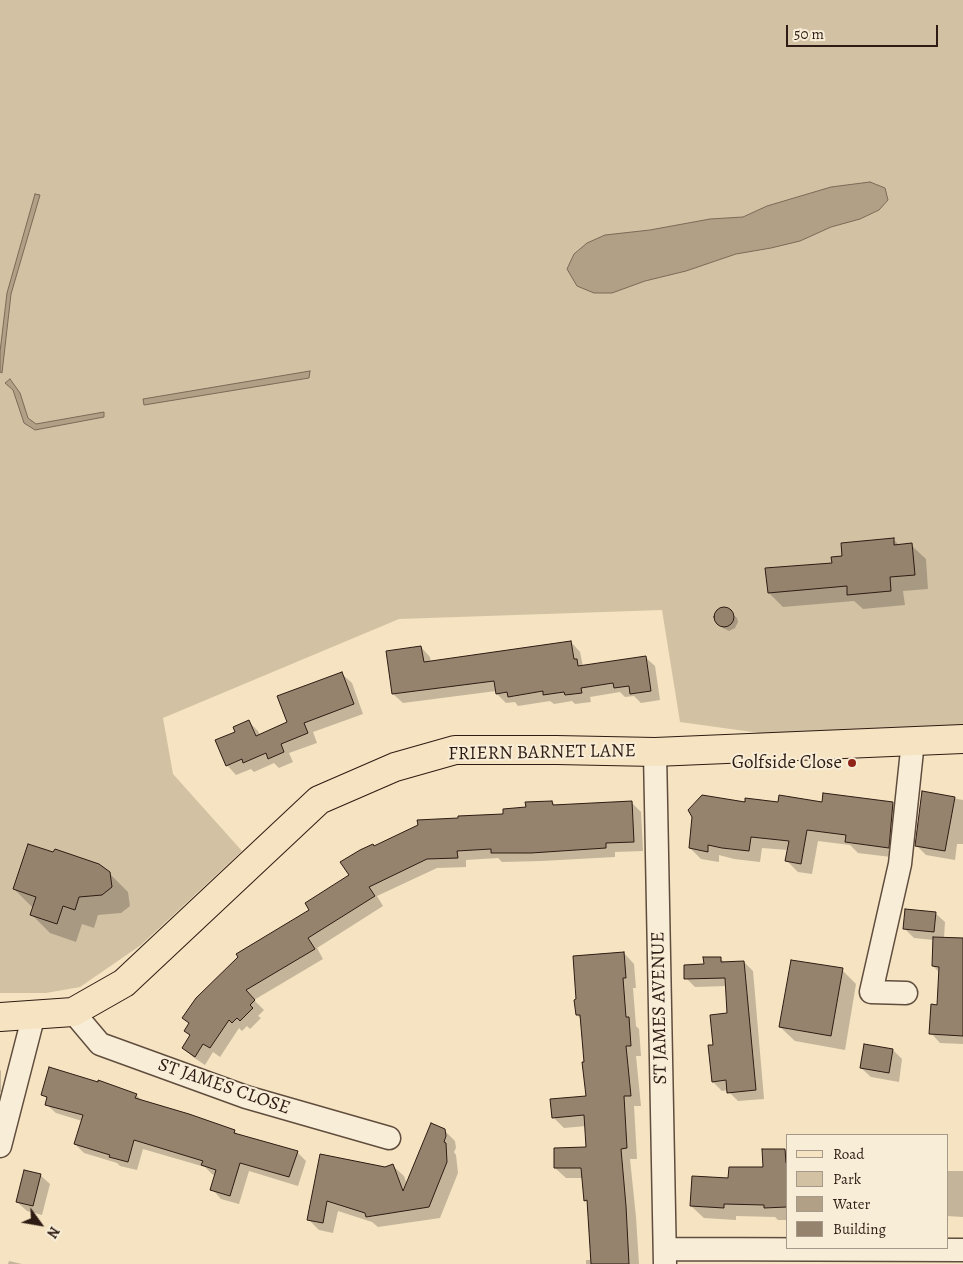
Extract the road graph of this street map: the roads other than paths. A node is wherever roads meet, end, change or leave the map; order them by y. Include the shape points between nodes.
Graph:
1 (963, 739) edge
2 (913, 741) junction
3 (655, 752) junction
4 (906, 993) dead end
5 (73, 1012) junction
6 (34, 1014) junction
7 (0, 1017) edge
8 (389, 1138) dead end
9 (0, 1146) edge
10 (963, 1250) edge
11 (665, 1256) edge

1 - 2 main road, FRIERN BARNET LANE
2 - 3 main road, FRIERN BARNET LANE
2 - 4 street via 900,864 871,992
3 - 5 main road, FRIERN BARNET LANE via 455,750 395,767 319,800 124,983
3 - 11 street, ST JAMES AVENUE
5 - 6 main road, FRIERN BARNET LANE
5 - 8 street, ST JAMES CLOSE via 100,1044 246,1097
6 - 7 main road, FRIERN BARNET LANE
6 - 9 street
10 - 11 street

